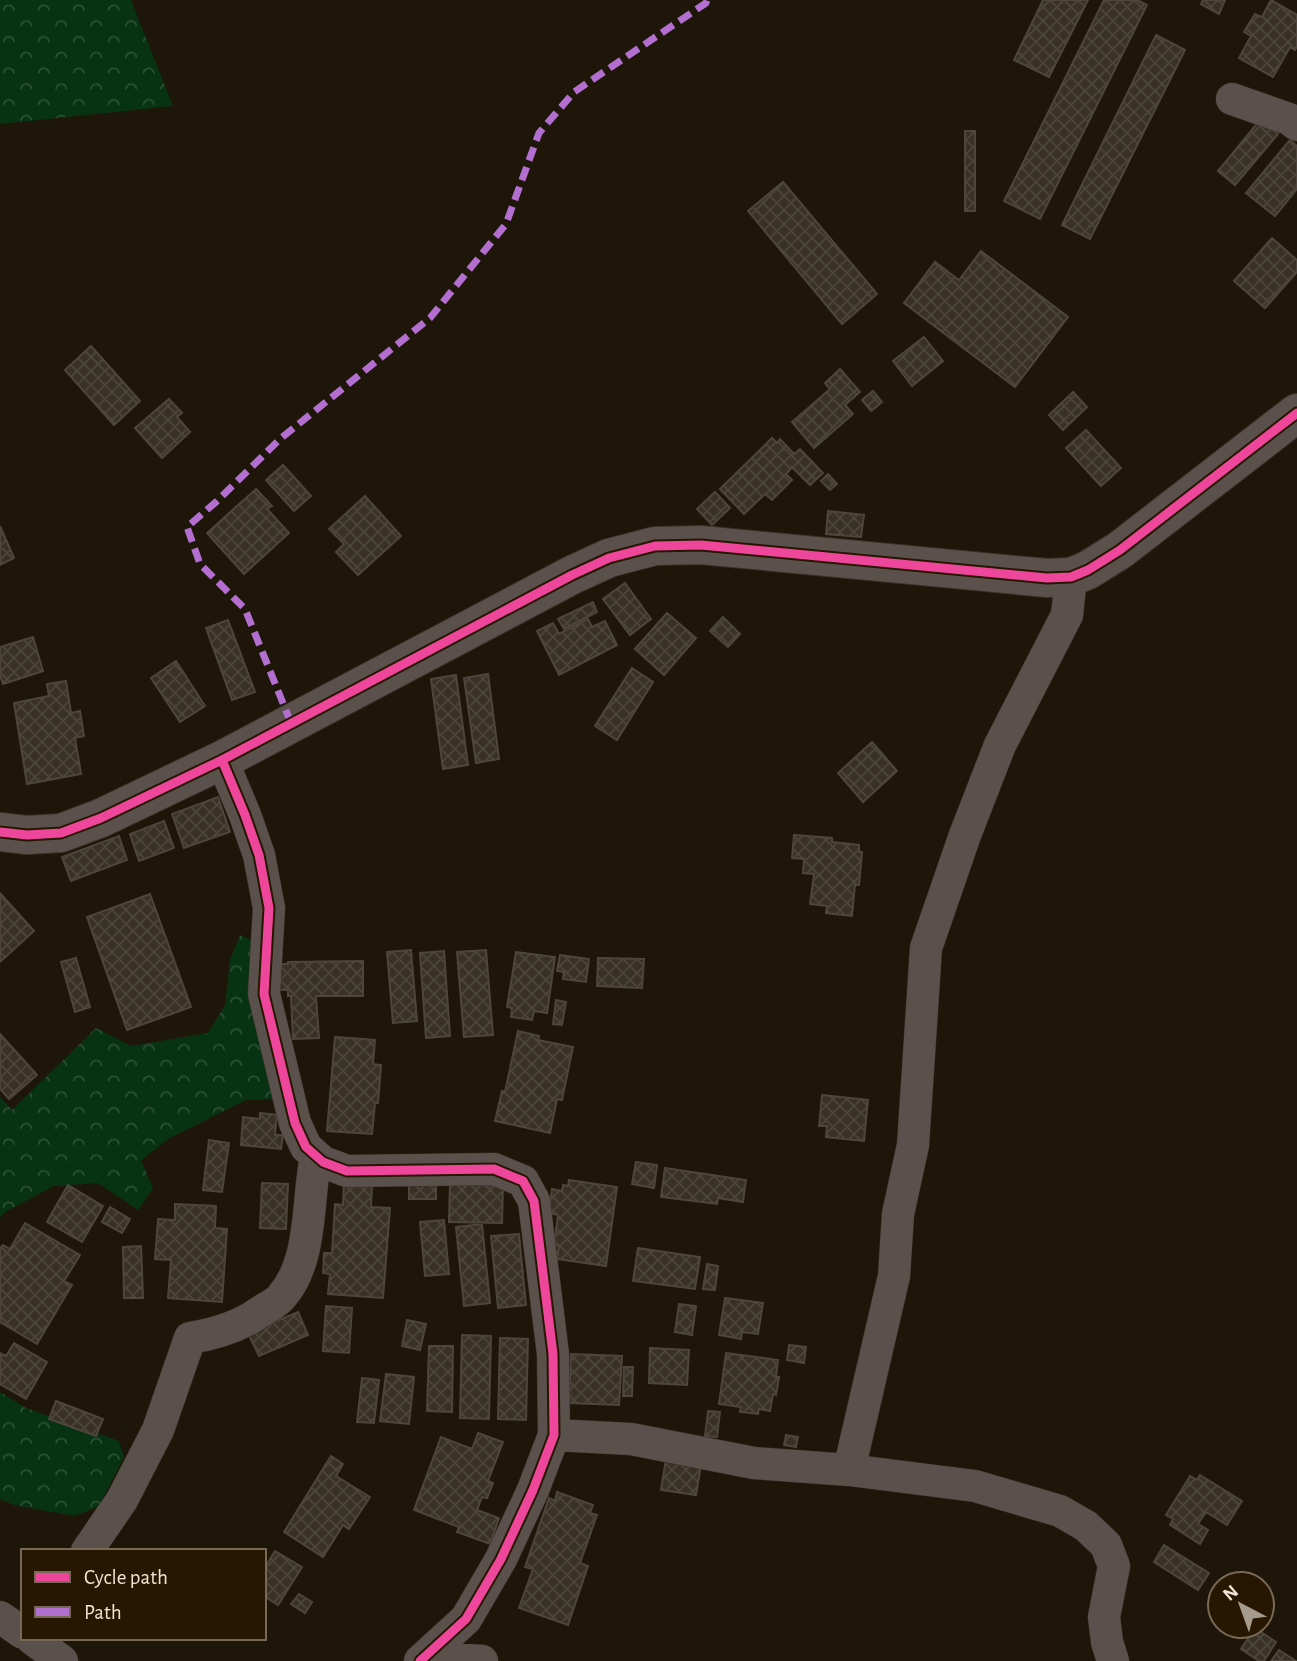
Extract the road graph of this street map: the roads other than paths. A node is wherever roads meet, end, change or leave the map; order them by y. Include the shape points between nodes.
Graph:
1 (1232, 99) dead end
2 (1297, 125) edge
3 (1297, 413) edge
4 (1071, 577) junction
5 (222, 760) junction
6 (0, 832) edge
7 (316, 1156) junction
8 (554, 1435) junction
9 (849, 1470) junction
10 (88, 1549) edge
11 (0, 1617) edge
12 (21, 1632) edge
13 (34, 1640) edge
14 (423, 1659) edge
15 (62, 1661) edge
16 (482, 1661) edge
17 (1113, 1661) edge

1 - 2 street
3 - 4 street via 1120,550
4 - 5 street via 701,545 655,546 609,558 572,575
4 - 9 street via 1068,615 1000,745 926,948 913,1145 898,1214 894,1276
5 - 6 street via 61,833
5 - 7 street via 260,855 269,908 264,994 295,1123 306,1147
7 - 8 street via 347,1171 494,1169 523,1181 534,1201 554,1353
7 - 10 street via 296,1276 281,1298 252,1318 215,1334 190,1338 158,1430 122,1500
8 - 9 street via 631,1439 754,1463
8 - 14 street via 501,1559 466,1619
9 - 17 street via 975,1486 1060,1511 1086,1526 1106,1545 1114,1566 1104,1617
11 - 12 street
13 - 15 street
14 - 16 street

